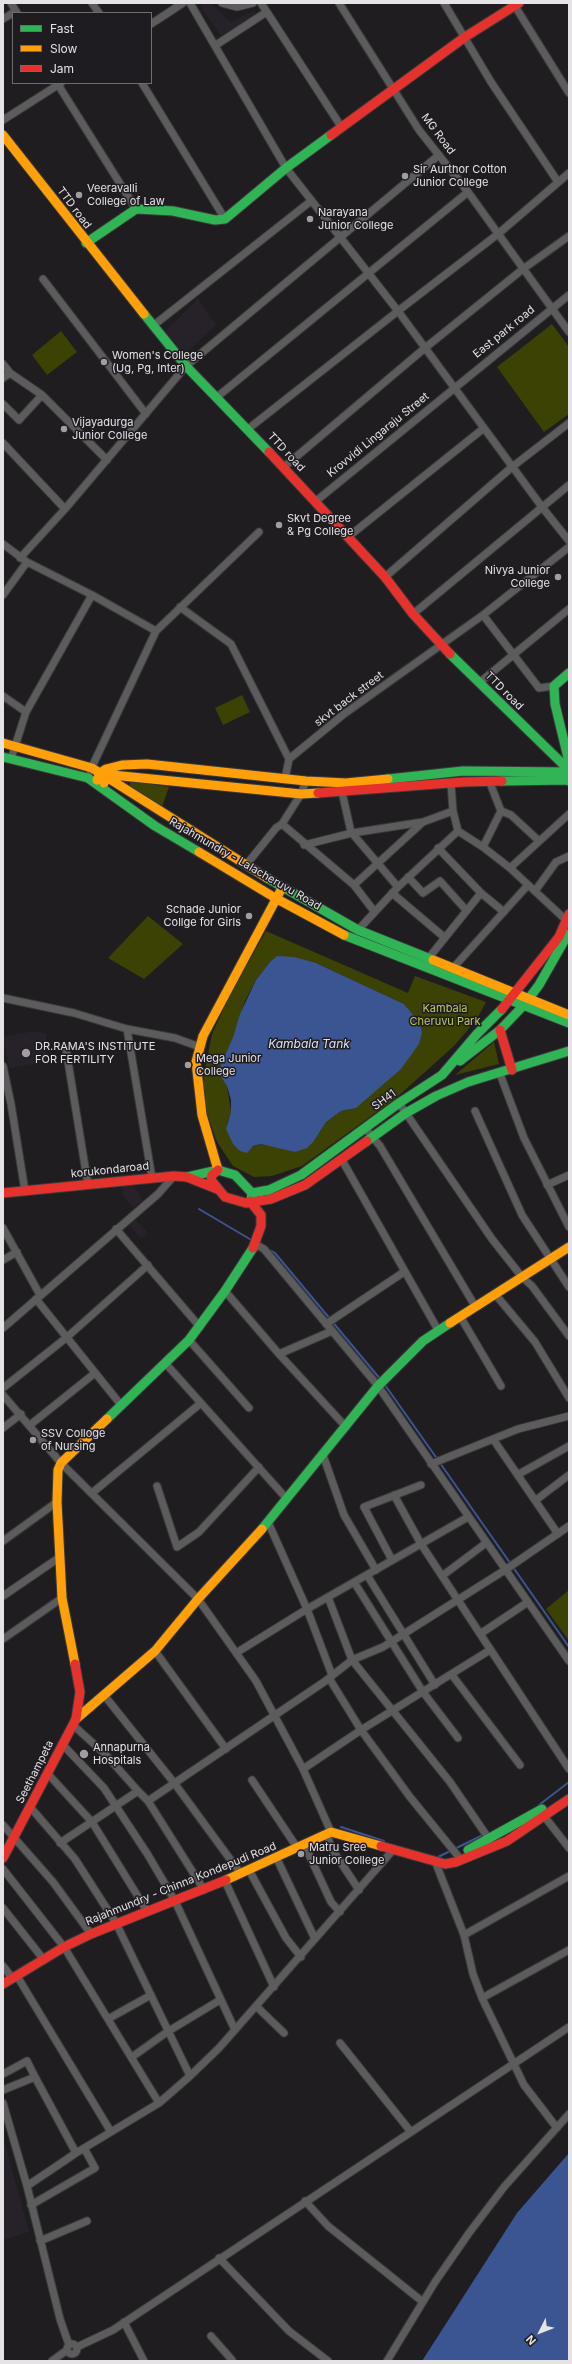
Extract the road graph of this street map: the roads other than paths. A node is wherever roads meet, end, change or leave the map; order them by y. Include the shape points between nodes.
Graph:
1 (11, 3) edge
2 (92, 3) edge
3 (183, 3) edge
4 (190, 3) edge
5 (222, 3) edge
6 (253, 3) edge
7 (260, 3) edge
8 (339, 3) edge
9 (444, 3) edge
10 (515, 4) edge
11 (16, 12) edge
12 (98, 12) edge
13 (265, 13) junction
14 (12, 14) edge
15 (3, 19) edge
16 (152, 23) edge
17 (465, 37) junction
18 (216, 45) junction
19 (59, 84) edge
20 (143, 84) edge
21 (394, 90) junction
22 (569, 92) edge
23 (3, 120) edge
24 (342, 128) junction
25 (3, 135) edge
26 (439, 155) junction
27 (286, 168) junction
28 (569, 173) edge
29 (558, 182) junction
30 (468, 192) junction
31 (311, 201) junction
32 (136, 209) junction
33 (225, 219) junction
34 (498, 234) junction
35 (569, 236) edge
36 (341, 237) junction
37 (86, 243) junction
38 (523, 269) junction
39 (370, 274) junction
40 (43, 279) dead end
41 (569, 295) edge
42 (551, 308) junction
43 (398, 310) junction
44 (154, 326) junction
45 (569, 332) edge
46 (425, 348) junction
47 (3, 364) edge
48 (186, 366) junction
49 (10, 373) junction
50 (3, 378) edge
51 (455, 387) junction
52 (42, 396) junction
53 (217, 397) junction
54 (5, 409) edge
55 (146, 414) junction
56 (569, 423) edge
57 (484, 428) junction
58 (248, 429) junction
59 (3, 443) edge
60 (107, 460) junction
61 (284, 467) junction
62 (512, 467) junction
63 (569, 486) edge
64 (316, 501) junction
65 (542, 507) junction
66 (65, 509) junction
67 (259, 532) dead end
68 (348, 537) junction
69 (569, 541) edge
70 (3, 544) edge
71 (569, 547) edge
72 (20, 558) junction
73 (27, 562) junction
74 (385, 577) junction
75 (92, 594) junction
76 (3, 595) edge
77 (180, 607) junction
78 (569, 609) edge
79 (413, 614) junction
80 (483, 615) junction
81 (156, 631) junction
82 (441, 646) junction
83 (512, 655) junction
84 (569, 673) edge
85 (479, 683) junction
86 (554, 686) junction
87 (3, 696) edge
88 (26, 712) junction
89 (3, 743) edge
90 (15, 746) junction
91 (7, 758) edge
92 (289, 759) junction
93 (92, 768) junction
94 (463, 771) junction
95 (252, 774) junction
96 (569, 774) edge
97 (103, 776) junction
98 (285, 779) junction
99 (306, 781) junction
100 (463, 782) junction
101 (95, 783) junction
102 (490, 783) junction
103 (451, 784) junction
104 (252, 789) junction
105 (342, 792) junction
106 (302, 794) junction
107 (501, 811) junction
108 (453, 812) junction
109 (161, 813) junction
110 (569, 814) edge
111 (423, 822) junction
112 (282, 824) junction
113 (156, 826) junction
114 (458, 831) junction
115 (352, 834) junction
116 (538, 840) junction
117 (208, 841) junction
118 (304, 845) junction
119 (483, 847) junction
120 (438, 848) junction
121 (202, 854) junction
122 (569, 856) edge
123 (246, 865) junction
124 (378, 865) junction
125 (510, 868) junction
126 (408, 877) junction
127 (354, 885) junction
128 (528, 885) junction
129 (398, 887) junction
130 (282, 888) junction
131 (535, 891) junction
132 (392, 893) junction
133 (481, 893) junction
134 (277, 899) junction
135 (466, 910) junction
136 (374, 911) junction
137 (504, 912) junction
138 (568, 917) edge
139 (358, 930) junction
140 (569, 932) edge
141 (444, 937) junction
142 (374, 943) junction
143 (426, 963) junction
144 (453, 968) junction
145 (517, 992) junction
146 (3, 998) edge
147 (511, 1000) junction
148 (527, 1001) junction
149 (569, 1015) edge
150 (569, 1023) edge
151 (127, 1029) junction
152 (500, 1030) junction
153 (200, 1047) junction
154 (66, 1049) dead end
155 (569, 1051) edge
156 (512, 1070) junction
157 (3, 1071) edge
158 (500, 1074) junction
159 (442, 1075) junction
160 (399, 1103) junction
161 (475, 1111) dead end
162 (406, 1113) junction
163 (365, 1128) junction
164 (373, 1138) junction
165 (342, 1160) junction
166 (218, 1170) junction
167 (569, 1175) edge
168 (174, 1176) junction
169 (187, 1177) junction
170 (152, 1178) junction
171 (88, 1184) junction
172 (547, 1185) junction
173 (217, 1189) junction
174 (24, 1191) junction
175 (3, 1193) edge
176 (251, 1197) junction
177 (569, 1227) edge
178 (3, 1228) edge
179 (116, 1228) junction
180 (255, 1243) junction
181 (569, 1247) edge
182 (17, 1252) junction
183 (549, 1259) junction
184 (3, 1260) edge
185 (148, 1266) junction
186 (404, 1272) junction
187 (522, 1277) junction
188 (569, 1287) edge
189 (225, 1291) junction
190 (495, 1294) junction
191 (38, 1297) junction
192 (475, 1306) junction
193 (460, 1316) junction
194 (326, 1324) junction
195 (200, 1327) junction
196 (3, 1328) edge
197 (438, 1330) junction
198 (332, 1331) junction
199 (569, 1336) edge
200 (66, 1338) junction
201 (189, 1340) junction
202 (279, 1354) junction
203 (166, 1364) junction
204 (95, 1373) junction
205 (378, 1386) junction
206 (501, 1386) dead end
207 (3, 1388) edge
208 (3, 1395) edge
209 (569, 1398) edge
210 (201, 1403) junction
211 (121, 1405) junction
212 (249, 1408) dead end
213 (21, 1414) junction
214 (569, 1416) edge
215 (30, 1425) junction
216 (346, 1427) junction
217 (3, 1428) edge
218 (494, 1439) junction
219 (569, 1446) edge
220 (323, 1455) junction
221 (62, 1463) junction
222 (431, 1464) junction
223 (259, 1467) junction
224 (519, 1474) junction
225 (569, 1475) edge
226 (421, 1485) dead end
227 (157, 1486) dead end
228 (92, 1494) junction
229 (394, 1495) junction
230 (286, 1498) junction
231 (536, 1500) junction
232 (57, 1502) junction
233 (468, 1517) junction
234 (268, 1522) junction
235 (569, 1526) edge
236 (558, 1534) junction
237 (3, 1541) edge
238 (486, 1543) junction
239 (421, 1544) junction
240 (60, 1557) junction
241 (392, 1560) junction
242 (376, 1570) junction
243 (505, 1570) junction
244 (367, 1575) junction
245 (442, 1576) junction
246 (354, 1582) junction
247 (3, 1596) edge
248 (328, 1597) junction
249 (62, 1598) junction
250 (198, 1599) junction
251 (458, 1600) junction
252 (528, 1602) junction
253 (307, 1609) junction
254 (480, 1634) junction
255 (402, 1635) junction
256 (3, 1639) edge
257 (391, 1642) junction
258 (490, 1650) junction
259 (155, 1651) junction
260 (236, 1653) junction
261 (352, 1660) junction
262 (569, 1661) edge
263 (452, 1675) junction
264 (330, 1677) junction
265 (435, 1685) junction
266 (423, 1692) junction
267 (104, 1695) junction
268 (392, 1711) junction
269 (275, 1715) junction
270 (74, 1722) junction
271 (361, 1730) junction
272 (458, 1738) dead end
273 (63, 1745) junction
274 (226, 1749) junction
275 (520, 1765) dead end
276 (569, 1768) edge
277 (303, 1769) junction
278 (48, 1774) junction
279 (252, 1780) dead end
280 (175, 1784) junction
281 (138, 1791) junction
282 (569, 1792) edge
283 (569, 1799) edge
284 (148, 1801) junction
285 (116, 1806) junction
286 (31, 1808) junction
287 (544, 1816) junction
288 (92, 1822) junction
289 (3, 1825) edge
290 (329, 1833) junction
291 (13, 1836) junction
292 (489, 1839) junction
293 (60, 1843) junction
294 (301, 1848) junction
295 (569, 1848) edge
296 (394, 1849) junction
297 (458, 1856) junction
298 (3, 1858) edge
299 (277, 1859) junction
300 (435, 1861) junction
301 (445, 1864) junction
302 (3, 1869) edge
303 (245, 1872) junction
304 (569, 1876) edge
305 (225, 1881) junction
306 (204, 1890) junction
307 (359, 1890) junction
308 (175, 1901) junction
309 (3, 1908) edge
310 (147, 1911) junction
311 (340, 1912) junction
312 (116, 1923) junction
313 (92, 1934) junction
314 (464, 1935) junction
315 (315, 1940) junction
316 (64, 1947) junction
317 (569, 1950) edge
318 (300, 1957) junction
319 (44, 1960) junction
320 (3, 1966) edge
321 (15, 1978) junction
322 (3, 1984) edge
323 (274, 1988) junction
324 (151, 1995) junction
325 (482, 1998) junction
326 (220, 2000) junction
327 (256, 2006) junction
328 (108, 2019) junction
329 (569, 2028) edge
330 (235, 2030) junction
331 (167, 2032) junction
332 (284, 2033) dead end
333 (340, 2043) dead end
334 (132, 2057) junction
335 (512, 2063) junction
336 (3, 2074) edge
337 (190, 2076) junction
338 (35, 2078) junction
339 (3, 2090) edge
340 (159, 2102) junction
341 (3, 2103) edge
342 (569, 2114) edge
343 (557, 2128) junction
344 (111, 2132) junction
345 (411, 2132) junction
346 (84, 2148) junction
347 (76, 2153) junction
348 (27, 2186) junction
349 (305, 2201) junction
350 (31, 2205) junction
351 (87, 2221) dead end
352 (40, 2242) junction
353 (219, 2258) junction
354 (423, 2302) junction
355 (124, 2322) junction
356 (211, 2336) dead end
357 (69, 2350) junction
358 (52, 2361) edge
359 (67, 2361) edge
360 (144, 2361) edge
361 (232, 2361) edge
362 (328, 2361) edge
363 (387, 2361) edge

1 - 11 street
2 - 12 street
3 - 16 street
4 - 18 street
5 - 6 street via 237,7
7 - 13 street
8 - 21 street, MG Road
9 - 17 street
10 - 17 street
10 - 22 street
13 - 18 street
13 - 24 street
14 - 15 street
17 - 21 street
17 - 29 street via 491,82
18 - 27 street
19 - 23 street
19 - 32 street
20 - 33 street
21 - 24 street
21 - 26 street, MG Road
24 - 27 street
25 - 37 street, TTD road
26 - 30 street, MG Road
26 - 36 street
27 - 31 street
27 - 33 street
28 - 29 street
29 - 34 street
30 - 34 street, MG Road
30 - 39 street
31 - 36 street
31 - 44 street
32 - 33 street via 173,211 215,220
32 - 37 street
34 - 38 street, MG Road
34 - 43 street
35 - 38 street
36 - 39 street
36 - 48 street
37 - 44 street, TTD road
38 - 42 street, MG Road
38 - 46 street
39 - 43 street
39 - 53 street
40 - 55 street
41 - 42 street, East park road
42 - 45 street, MG Road
42 - 51 street, East park road
43 - 46 street
43 - 58 street
44 - 48 street, TTD road
46 - 51 street
46 - 61 street
47 - 49 street
48 - 53 street, TTD road
48 - 55 street
49 - 50 street
49 - 52 street
51 - 57 street
51 - 64 street, Krovvidi Lingaraju Street
52 - 54 street via 19,420
52 - 60 street
53 - 58 street, TTD road
55 - 60 street
56 - 62 street
57 - 62 street
57 - 68 street
58 - 61 street, TTD road
59 - 66 street
60 - 66 street
61 - 64 street, TTD road
62 - 65 street
62 - 74 street
63 - 65 street
64 - 68 street, TTD road
65 - 69 street
65 - 79 street
66 - 72 street
67 - 77 street
68 - 74 street, TTD road
70 - 72 street
71 - 80 street, skvt back street
72 - 73 street
73 - 75 street
73 - 76 street
74 - 79 street, TTD road
75 - 81 street
75 - 88 street
77 - 81 street
77 - 92 street via 231,644
78 - 83 street
79 - 82 street, TTD road
80 - 82 street, skvt back street
80 - 83 street
81 - 93 street
82 - 85 street, TTD road
82 - 92 street, skvt back street via 344,714
83 - 85 street
83 - 86 street via 539,688
84 - 86 street
85 - 96 street, TTD road
86 - 96 street via 555,704
87 - 88 street
88 - 90 street
89 - 90 street
90 - 91 street
90 - 93 street
91 - 101 street, Rajahmundry - Lalacheruvu Road
92 - 98 street
93 - 97 street
93 - 101 street
94 - 96 street
94 - 99 street via 346,783
94 - 100 street
95 - 97 street via 122,764
95 - 98 street
95 - 104 street
96 - 102 street
97 - 101 street
97 - 104 street
97 - 109 street
98 - 99 street
99 - 106 street
100 - 102 street
100 - 103 street
101 - 113 street, Rajahmundry - Lalacheruvu Road
102 - 107 street
103 - 105 street
103 - 108 street
104 - 106 street
105 - 106 street
105 - 115 street
106 - 112 street
107 - 116 street via 511,815
107 - 119 street
108 - 111 street
108 - 114 street
109 - 113 street
109 - 117 street
110 - 116 street
111 - 115 street
111 - 124 street
112 - 118 street
112 - 123 street
113 - 121 street, Rajahmundry - Lalacheruvu Road
114 - 119 street
114 - 120 street
115 - 118 street
115 - 124 street
116 - 125 street
117 - 121 street
117 - 123 street
118 - 127 street
119 - 125 street
120 - 126 street
120 - 133 street
121 - 134 street, Rajahmundry - Lalacheruvu Road
122 - 131 street via 556,862
123 - 130 street
124 - 127 street
124 - 129 street
125 - 128 street
126 - 129 street
126 - 135 street via 423,894 440,881
127 - 136 street
128 - 131 street
128 - 137 street
129 - 132 street
130 - 134 street
130 - 139 street
131 - 138 street
132 - 136 street
132 - 141 street
133 - 135 street
133 - 137 street
134 - 142 street, Rajahmundry - Lalacheruvu Road
134 - 153 street via 237,969 203,1036
135 - 141 street
136 - 139 street
137 - 144 street
138 - 145 street, SH41 via 558,937
139 - 142 street
140 - 148 street
141 - 143 street
142 - 143 street, Rajahmundry - Lalacheruvu Road
143 - 144 street
143 - 147 street, Rajahmundry - Lalacheruvu Road
144 - 145 street
145 - 147 street, SH41
145 - 148 street
146 - 151 street via 74,1013
147 - 148 street, Rajahmundry - Lalacheruvu Road
147 - 159 street, SH41 via 477,1034
148 - 149 street
148 - 150 street, Rajahmundry - Lalacheruvu Road
148 - 152 street
151 - 153 street via 175,1038
151 - 170 street
152 - 156 street
152 - 159 street
153 - 166 street via 196,1062 197,1084 202,1115
154 - 171 street
155 - 156 street
156 - 158 street
157 - 174 street via 11,1104
158 - 162 street via 468,1082
158 - 172 street via 524,1138
159 - 160 street, SH41
160 - 162 street
160 - 163 street, SH41
161 - 183 street via 522,1215
162 - 164 street
162 - 187 street via 492,1239
163 - 164 street
163 - 176 street, SH41 via 301,1175
164 - 165 street
164 - 192 street via 416,1204
165 - 176 street via 305,1185 271,1199
165 - 186 street
166 - 169 street
166 - 173 street via 212,1175 211,1180
166 - 176 street via 235,1175
167 - 172 street
168 - 169 street, korukondaroad
168 - 170 street, korukondaroad
168 - 179 street via 158,1194
169 - 173 street, korukondaroad
170 - 171 street, korukondaroad
171 - 174 street, korukondaroad
172 - 177 street
173 - 176 street, korukondaroad via 225,1197 236,1201
174 - 175 street, korukondaroad
176 - 180 street via 261,1215
178 - 182 street
179 - 185 street
179 - 191 street
180 - 189 street
180 - 194 street via 264,1249
181 - 183 street
182 - 184 street
182 - 191 street
183 - 187 street
183 - 188 street
185 - 195 street
185 - 200 street
186 - 194 street
186 - 197 street
187 - 190 street
187 - 199 street via 532,1286
189 - 195 street
189 - 202 street
190 - 192 street
190 - 209 street via 535,1342
191 - 196 street
191 - 200 street
192 - 193 street
193 - 197 street
193 - 206 street
194 - 198 street
195 - 201 street
197 - 205 street via 423,1341
198 - 202 street
198 - 205 street
200 - 204 street
200 - 207 street
201 - 203 street
201 - 212 street
202 - 216 street
203 - 210 street
203 - 211 street
204 - 211 street
204 - 215 street
205 - 216 street
205 - 222 street
208 - 213 street
210 - 223 street
210 - 228 street
211 - 221 street
213 - 215 street
213 - 217 street
214 - 218 street via 518,1429
215 - 221 street
216 - 220 street
218 - 222 street
218 - 224 street
219 - 224 street
220 - 230 street
220 - 242 street via 344,1515
221 - 228 street
221 - 232 street via 58,1470
222 - 233 street
223 - 227 street via 199,1532 177,1547
223 - 230 street
224 - 231 street
225 - 231 street
226 - 229 street
228 - 250 street
229 - 239 street
229 - 241 street via 364,1507
230 - 234 street
231 - 236 street
232 - 237 street
232 - 240 street
233 - 238 street
233 - 239 street
234 - 250 street
234 - 253 street
235 - 236 street
236 - 243 street
238 - 243 street
238 - 245 street
239 - 241 street
239 - 245 street
240 - 247 street
240 - 249 street
241 - 242 street
242 - 244 street
243 - 251 street
243 - 252 street
244 - 246 street
244 - 255 street
245 - 251 street
246 - 248 street
246 - 257 street
248 - 253 street
248 - 261 street
249 - 256 street
249 - 270 street via 80,1692
250 - 259 street
250 - 260 street
251 - 254 street
251 - 255 street
252 - 254 street
252 - 262 street
253 - 260 street
253 - 264 street
254 - 258 street
255 - 257 street
255 - 265 street
257 - 261 street
257 - 266 street
258 - 263 street
258 - 276 street
259 - 267 street
259 - 274 street
260 - 269 street
261 - 264 street
261 - 268 street
263 - 265 street
263 - 275 street
264 - 269 street
264 - 271 street
265 - 266 street
266 - 268 street
266 - 272 street
267 - 270 street
267 - 280 street
268 - 271 street
268 - 292 street via 450,1782
269 - 274 street
269 - 277 street
270 - 273 street, Seethampeta
270 - 281 street
271 - 277 street
271 - 297 street via 410,1798
273 - 278 street, Seethampeta
273 - 285 street via 104,1788
274 - 280 street
277 - 290 street
278 - 286 street, Seethampeta
278 - 288 street
279 - 294 street
280 - 284 street
280 - 303 street
281 - 284 street
281 - 285 street
282 - 292 street
283 - 287 street
284 - 306 street
285 - 288 street
285 - 308 street
286 - 291 street, Seethampeta
286 - 293 street
287 - 295 street
287 - 301 street via 507,1840 456,1862
288 - 293 street
288 - 310 street
289 - 291 street
290 - 294 street, Rajahmundry - Chinna Kondepudi Road
290 - 296 street
290 - 307 street via 332,1849
291 - 298 street, Seethampeta
291 - 313 street
292 - 297 street
293 - 312 street via 75,1859
294 - 299 street, Rajahmundry - Chinna Kondepudi Road
294 - 311 street via 331,1902
296 - 300 street
296 - 307 street
297 - 301 street
299 - 303 street, Rajahmundry - Chinna Kondepudi Road
299 - 315 street
300 - 301 street
300 - 314 street
302 - 316 street
303 - 305 street, Rajahmundry - Chinna Kondepudi Road
303 - 318 street
304 - 314 street
305 - 306 street, Rajahmundry - Chinna Kondepudi Road
305 - 323 street
306 - 308 street, Rajahmundry - Chinna Kondepudi Road
307 - 311 street
308 - 310 street, Rajahmundry - Chinna Kondepudi Road
308 - 326 street
309 - 319 street
310 - 312 street, Rajahmundry - Chinna Kondepudi Road
311 - 315 street
312 - 313 street, Rajahmundry - Chinna Kondepudi Road
312 - 324 street
313 - 316 street, Rajahmundry - Chinna Kondepudi Road
314 - 325 street via 473,1974
315 - 318 street
316 - 319 street, Rajahmundry - Chinna Kondepudi Road
316 - 328 street
317 - 325 street
318 - 323 street
319 - 321 street, Rajahmundry - Chinna Kondepudi Road
320 - 321 street
321 - 322 street, Rajahmundry - Chinna Kondepudi Road
321 - 344 street
323 - 327 street
324 - 328 street
324 - 331 street
325 - 335 street
326 - 330 street
326 - 331 street
327 - 330 street
327 - 332 street
328 - 334 street
329 - 335 street
330 - 337 street
331 - 334 street
331 - 337 street
333 - 345 street
334 - 340 street
335 - 343 street via 524,2085
335 - 345 street
336 - 338 street via 27,2062
337 - 340 street
338 - 339 street
338 - 347 street
340 - 344 street
341 - 348 street
342 - 343 street
343 - 354 street via 504,2187 469,2233
344 - 346 street
345 - 349 street
346 - 347 street
346 - 350 street via 95,2168
347 - 348 street
348 - 350 street
349 - 353 street
349 - 354 street via 328,2226
350 - 352 street
351 - 352 street
352 - 357 street
353 - 355 street
353 - 362 street via 289,2331
354 - 363 street
355 - 357 street via 77,2347 74,2344
355 - 360 street
356 - 361 street
357 - 358 street
357 - 359 street

